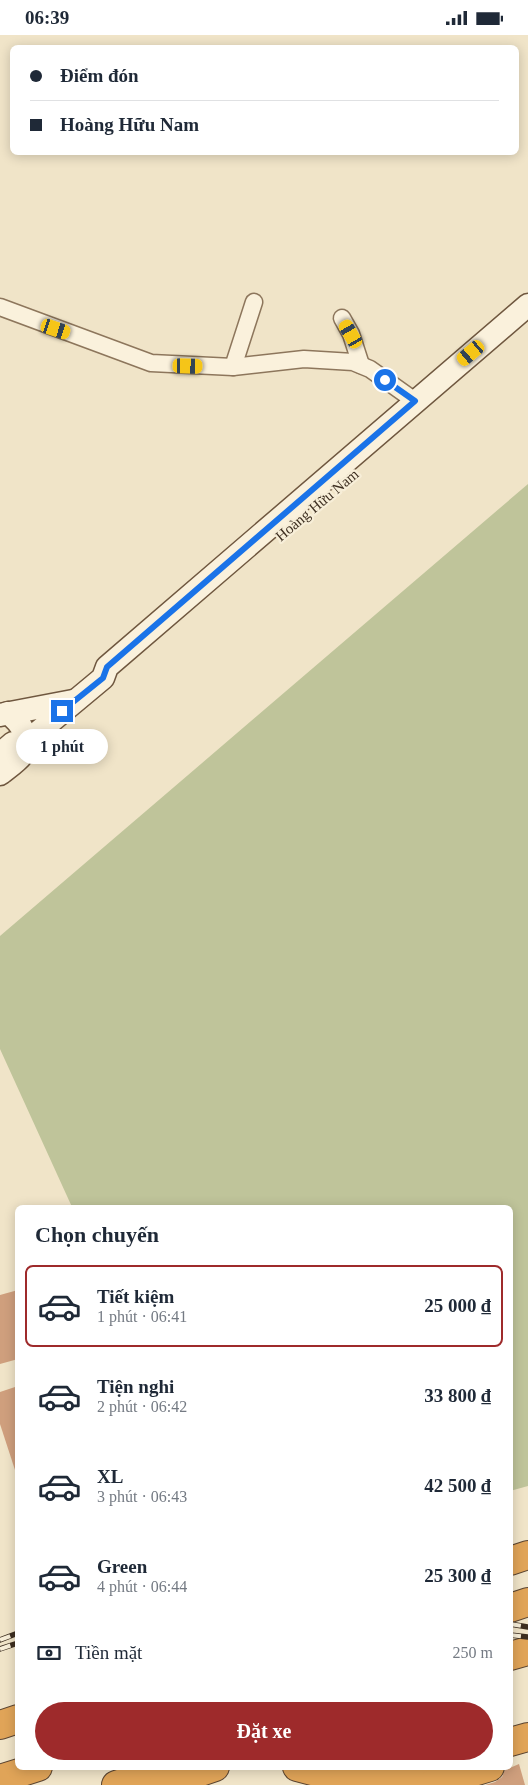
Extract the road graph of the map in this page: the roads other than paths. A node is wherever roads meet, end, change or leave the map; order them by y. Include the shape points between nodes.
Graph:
1 (254, 302) dead end
2 (528, 305) edge
3 (0, 307) edge
4 (342, 318) dead end
5 (528, 325) edge
6 (361, 365) junction
7 (233, 367) junction
8 (420, 407) junction
9 (75, 701) junction
10 (4, 714) edge
11 (25, 743) junction
12 (0, 754) edge
13 (0, 773) edge
14 (528, 1537) edge
15 (513, 1542) edge
16 (528, 1555) edge
17 (513, 1560) edge
18 (528, 1602) edge
19 (513, 1607) edge
20 (528, 1651) edge
21 (513, 1656) edge
22 (15, 1706) edge
23 (0, 1711) edge
24 (15, 1720) edge
25 (0, 1725) edge
26 (528, 1737) edge
27 (513, 1742) edge
28 (528, 1755) edge
29 (513, 1760) edge
30 (15, 1768) edge
31 (0, 1770) edge
32 (28, 1770) edge
33 (161, 1770) edge
34 (206, 1770) edge
35 (312, 1770) edge
36 (351, 1770) edge
37 (424, 1770) edge
38 (480, 1770) edge
39 (0, 1779) edge
40 (373, 1782) edge
41 (116, 1785) edge
42 (163, 1785) edge
43 (430, 1785) edge

1 - 7 street
2 - 8 main road, Hoàng Hữu Nam
3 - 7 street via 151,363
4 - 6 street
5 - 8 main road, Hoàng Hữu Nam
6 - 7 street via 353,361 304,359
6 - 8 street
8 - 9 main road, Hoàng Hữu Nam via 115,676 103,678
9 - 10 main road
9 - 11 main road, Hoàng Hữu Nam
10 - 11 main road via 22,725
11 - 12 main road, Hoàng Hữu Nam via 13,743
11 - 13 main road, Hoàng Hữu Nam via 23,754
14 - 15 highway
16 - 17 highway
18 - 19 highway
20 - 21 highway
22 - 23 highway
24 - 25 highway
26 - 27 highway
28 - 29 highway
30 - 31 highway
32 - 39 highway
33 - 41 highway
34 - 42 highway
35 - 40 highway
36 - 40 highway
37 - 40 highway
38 - 43 highway

